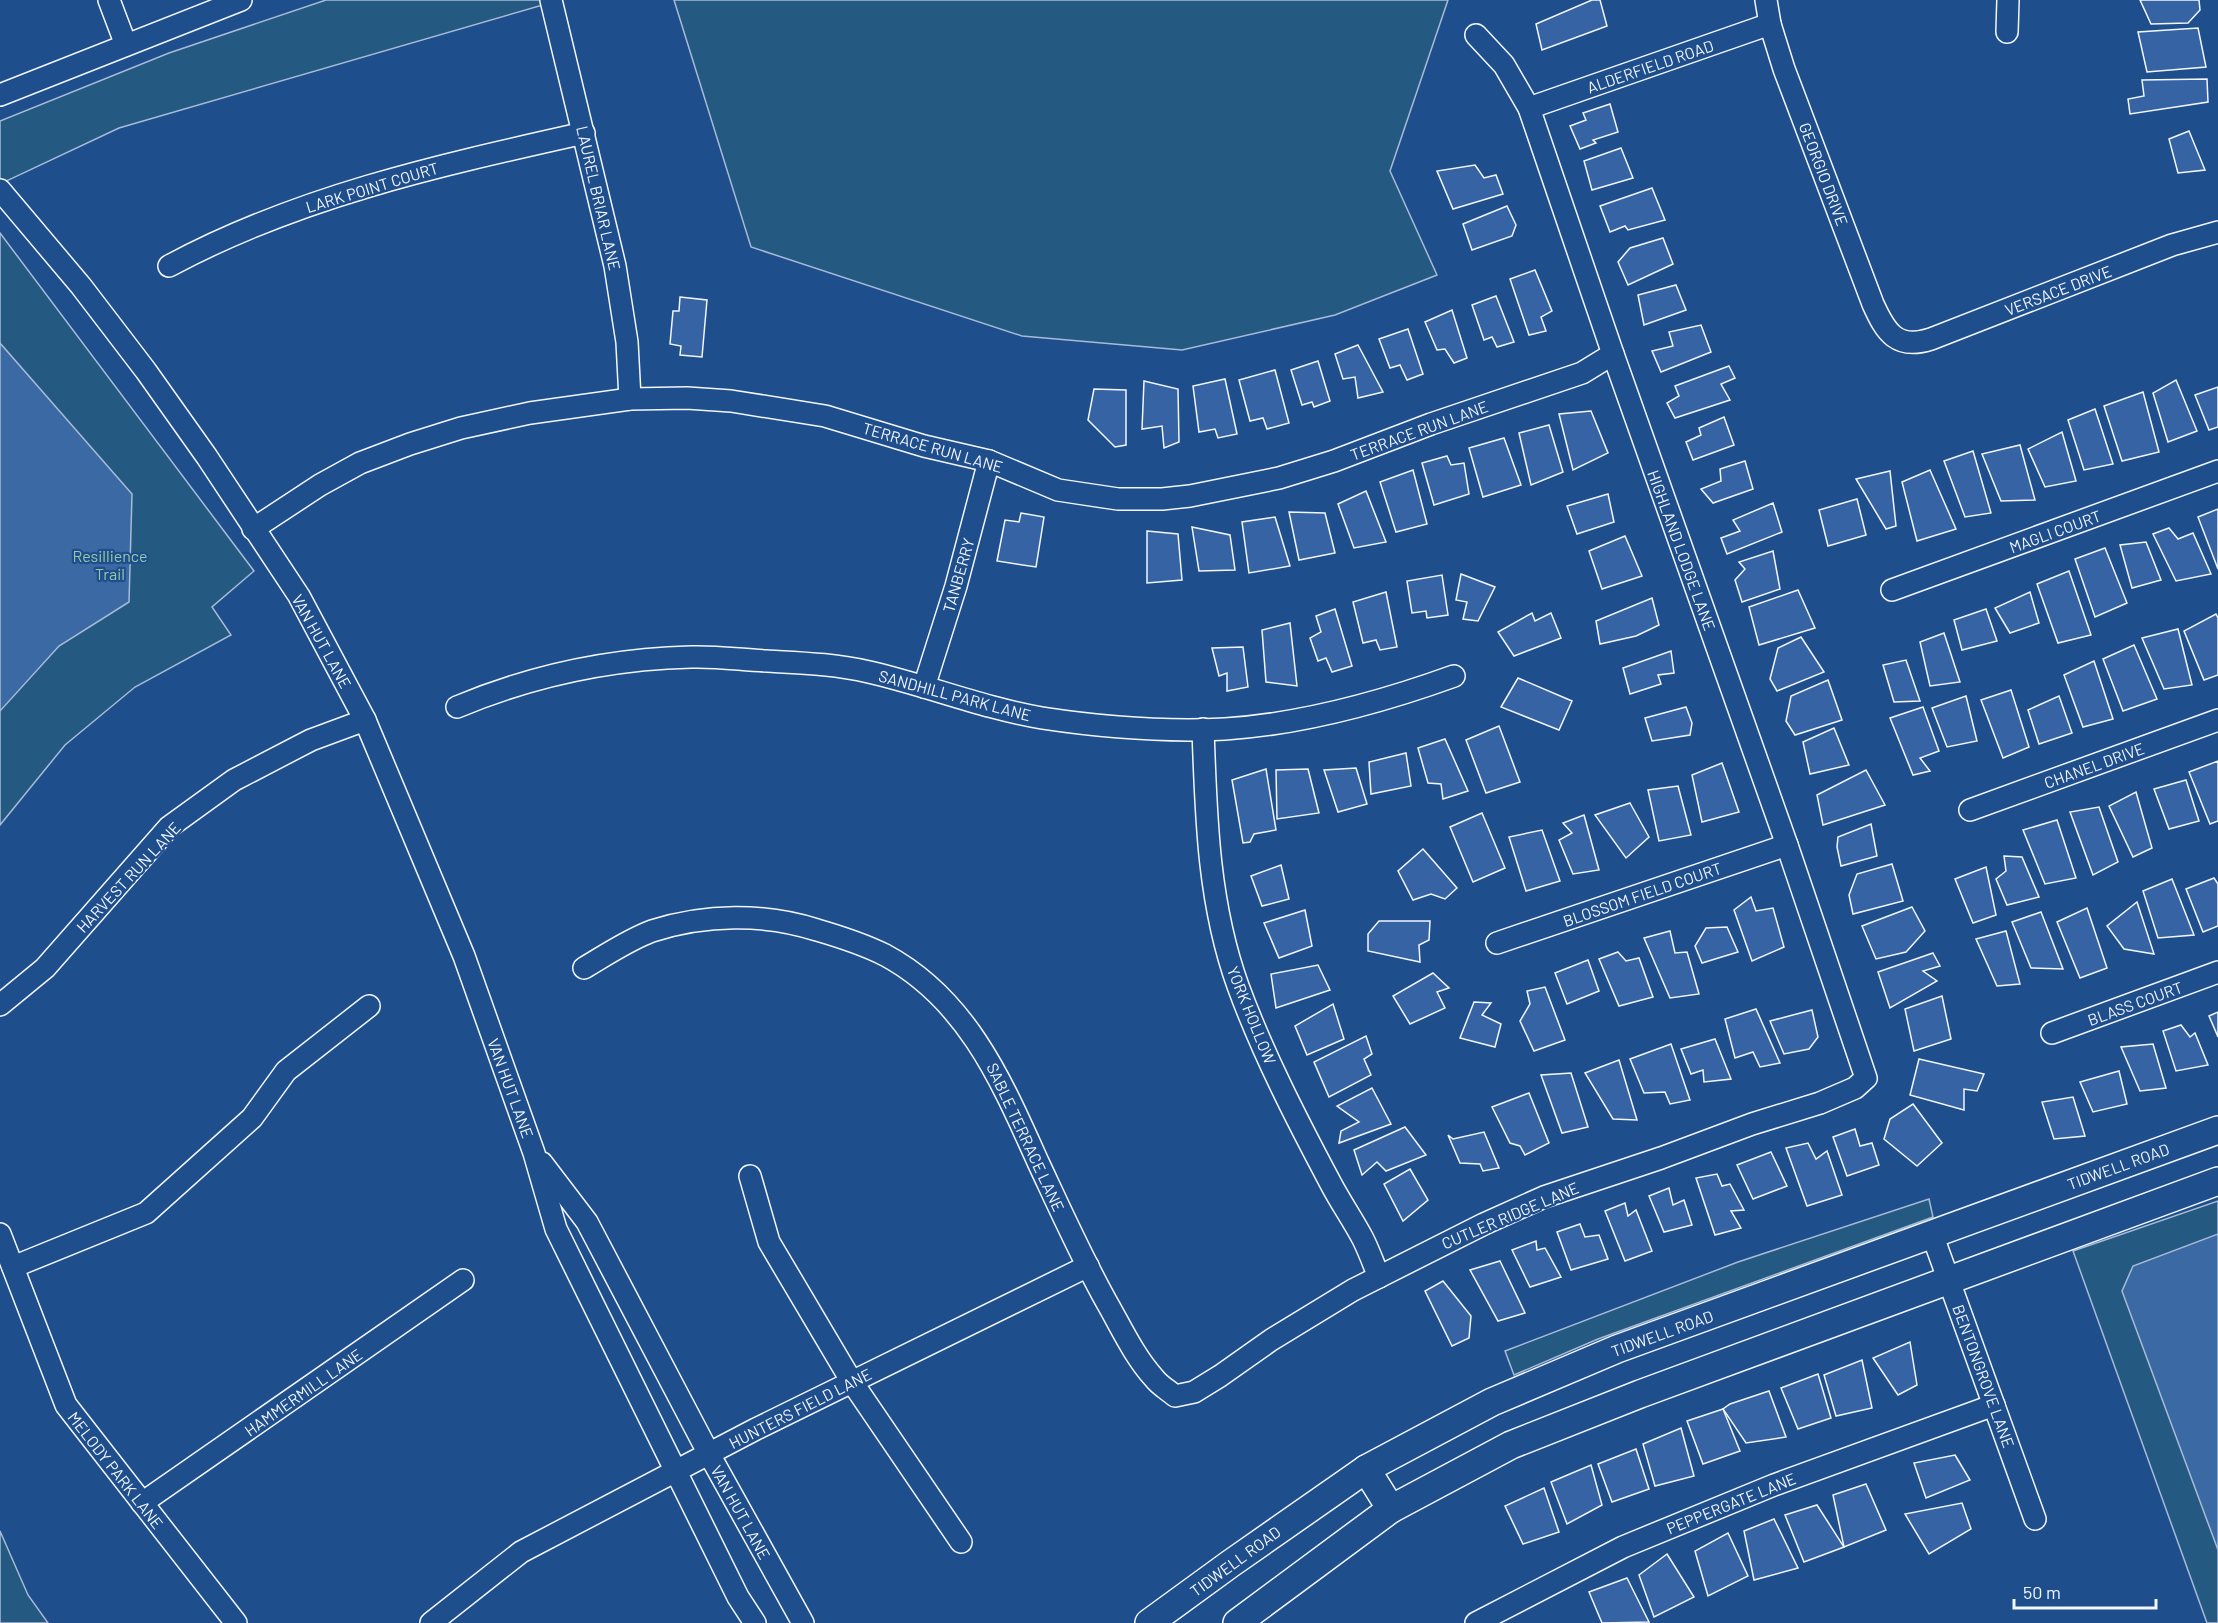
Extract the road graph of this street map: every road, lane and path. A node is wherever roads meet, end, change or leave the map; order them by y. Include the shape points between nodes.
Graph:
1 (109, 0) edge
2 (241, 0) edge
3 (551, 0) edge
4 (1766, 0) edge
5 (2008, 0) edge
6 (1770, 24) junction
7 (2007, 32) dead end
8 (1476, 35) dead end
9 (126, 45) junction
10 (0, 95) edge
11 (1529, 108) junction
12 (584, 133) junction
13 (0, 190) edge
14 (2218, 232) edge
15 (169, 266) dead end
16 (1899, 339) joint
17 (1613, 354) junction
18 (630, 399) junction
19 (989, 461) junction
20 (2218, 471) edge
21 (253, 528) junction
22 (1892, 590) dead end
23 (1454, 676) dead end
24 (924, 687) junction
25 (457, 707) dead end
26 (366, 720) junction
27 (2218, 720) edge
28 (1203, 729) junction
29 (1970, 810) dead end
30 (1786, 845) junction
31 (1497, 943) dead end
32 (584, 968) dead end
33 (2218, 972) edge
34 (0, 1005) edge
35 (369, 1006) dead end
36 (2052, 1033) dead end
37 (1866, 1078) joint
38 (2218, 1130) edge
39 (534, 1153) junction
40 (750, 1176) dead end
41 (2218, 1181) edge
42 (0, 1234) edge
43 (1932, 1234) junction
44 (1088, 1266) junction
45 (13, 1267) junction
46 (1379, 1277) junction
47 (463, 1280) dead end
48 (1949, 1282) junction
49 (852, 1382) junction
50 (1174, 1396) joint
51 (1994, 1406) junction
52 (709, 1454) junction
53 (1366, 1469) junction
54 (676, 1472) junction
55 (142, 1503) junction
56 (1391, 1509) junction
57 (2035, 1519) dead end
58 (961, 1542) dead end
59 (236, 1623) edge
60 (430, 1623) edge
61 (755, 1623) edge
62 (803, 1623) edge
63 (1149, 1623) edge
64 (1237, 1623) edge
65 (1476, 1623) edge

1 - 9 street
2 - 9 street
3 - 12 street, LAUREL BRIAR LANE
4 - 6 street, GEORGIO DRIVE
5 - 7 street
6 - 11 street, ALDERFIELD ROAD
6 - 16 street, GEORGIO DRIVE via 1877,312 1886,329
8 - 11 street, HIGHLAND LODGE LANE via 1504,65
9 - 10 street
11 - 17 street, HIGHLAND LODGE LANE
12 - 15 street, LARK POINT COURT via 347,191 256,225
12 - 18 street, LAUREL BRIAR LANE via 621,296
13 - 21 street, VAN HUT LANE via 81,286 146,372
14 - 16 street, VERSACE DRIVE via 2172,245 1931,339 1909,344
17 - 19 street, TERRACE RUN LANE via 1582,373 1334,461 1215,492 1162,499 1103,498 1058,490
17 - 30 street, HIGHLAND LODGE LANE
18 - 19 street, TERRACE RUN LANE via 731,401 825,416
18 - 21 street, TERRACE RUN LANE via 530,413 410,444 320,485
19 - 24 street, TANBERRY
20 - 22 street, MAGLI COURT
21 - 26 street, VAN HUT LANE via 299,596
23 - 28 street, SANDHILL PARK LANE via 1316,715
24 - 25 street, SANDHILL PARK LANE via 839,666 692,657 565,673 513,685
24 - 28 street, SANDHILL PARK LANE via 1041,717
26 - 34 street, HARVEST RUN LANE via 311,740 234,780 170,827 45,968
26 - 39 street, VAN HUT LANE via 464,956
27 - 29 street, CHANEL DRIVE
28 - 46 street, YORK HOLLOW via 1210,872 1238,985 1274,1069
30 - 31 street, BLOSSOM FIELD COURT
30 - 37 street, HIGHLAND LODGE LANE
32 - 44 street, SABLE TERRACE LANE via 651,932 704,920 742,918 800,925 887,956 943,999 979,1042
33 - 36 street, BLASS COURT
35 - 45 street via 286,1071 252,1118 146,1213
37 - 46 street, CUTLER RIDGE LANE via 1855,1088 1820,1103 1544,1197
38 - 43 main road, TIDWELL ROAD
39 - 52 street, VAN HUT LANE via 587,1222
39 - 54 street, VAN HUT LANE via 556,1229
40 - 49 street via 769,1242
41 - 48 main road
42 - 45 street, MELODY PARK LANE
43 - 48 street, BENTONGROVE LANE
43 - 53 main road, TIDWELL ROAD via 1617,1348 1492,1402
44 - 49 street, HUNTERS FIELD LANE
44 - 50 street, SABLE TERRACE LANE via 1141,1360 1154,1379
45 - 55 street, MELODY PARK LANE via 66,1406
46 - 50 street, CUTLER RIDGE LANE via 1298,1322 1194,1392
47 - 55 street, HAMMERMILL LANE
48 - 51 street, BENTONGROVE LANE
48 - 56 main road via 1511,1445
49 - 52 street, HUNTERS FIELD LANE
49 - 58 street
51 - 57 street, BENTONGROVE LANE
51 - 65 street, PEPPERGATE LANE via 1774,1485 1623,1547
52 - 54 street, HUNTERS FIELD LANE
52 - 62 street, VAN HUT LANE
53 - 56 main road
53 - 63 main road, TIDWELL ROAD
54 - 60 street, HUNTERS FIELD LANE via 521,1552
54 - 61 street, VAN HUT LANE via 738,1597
55 - 59 street, MELODY PARK LANE
56 - 64 main road

